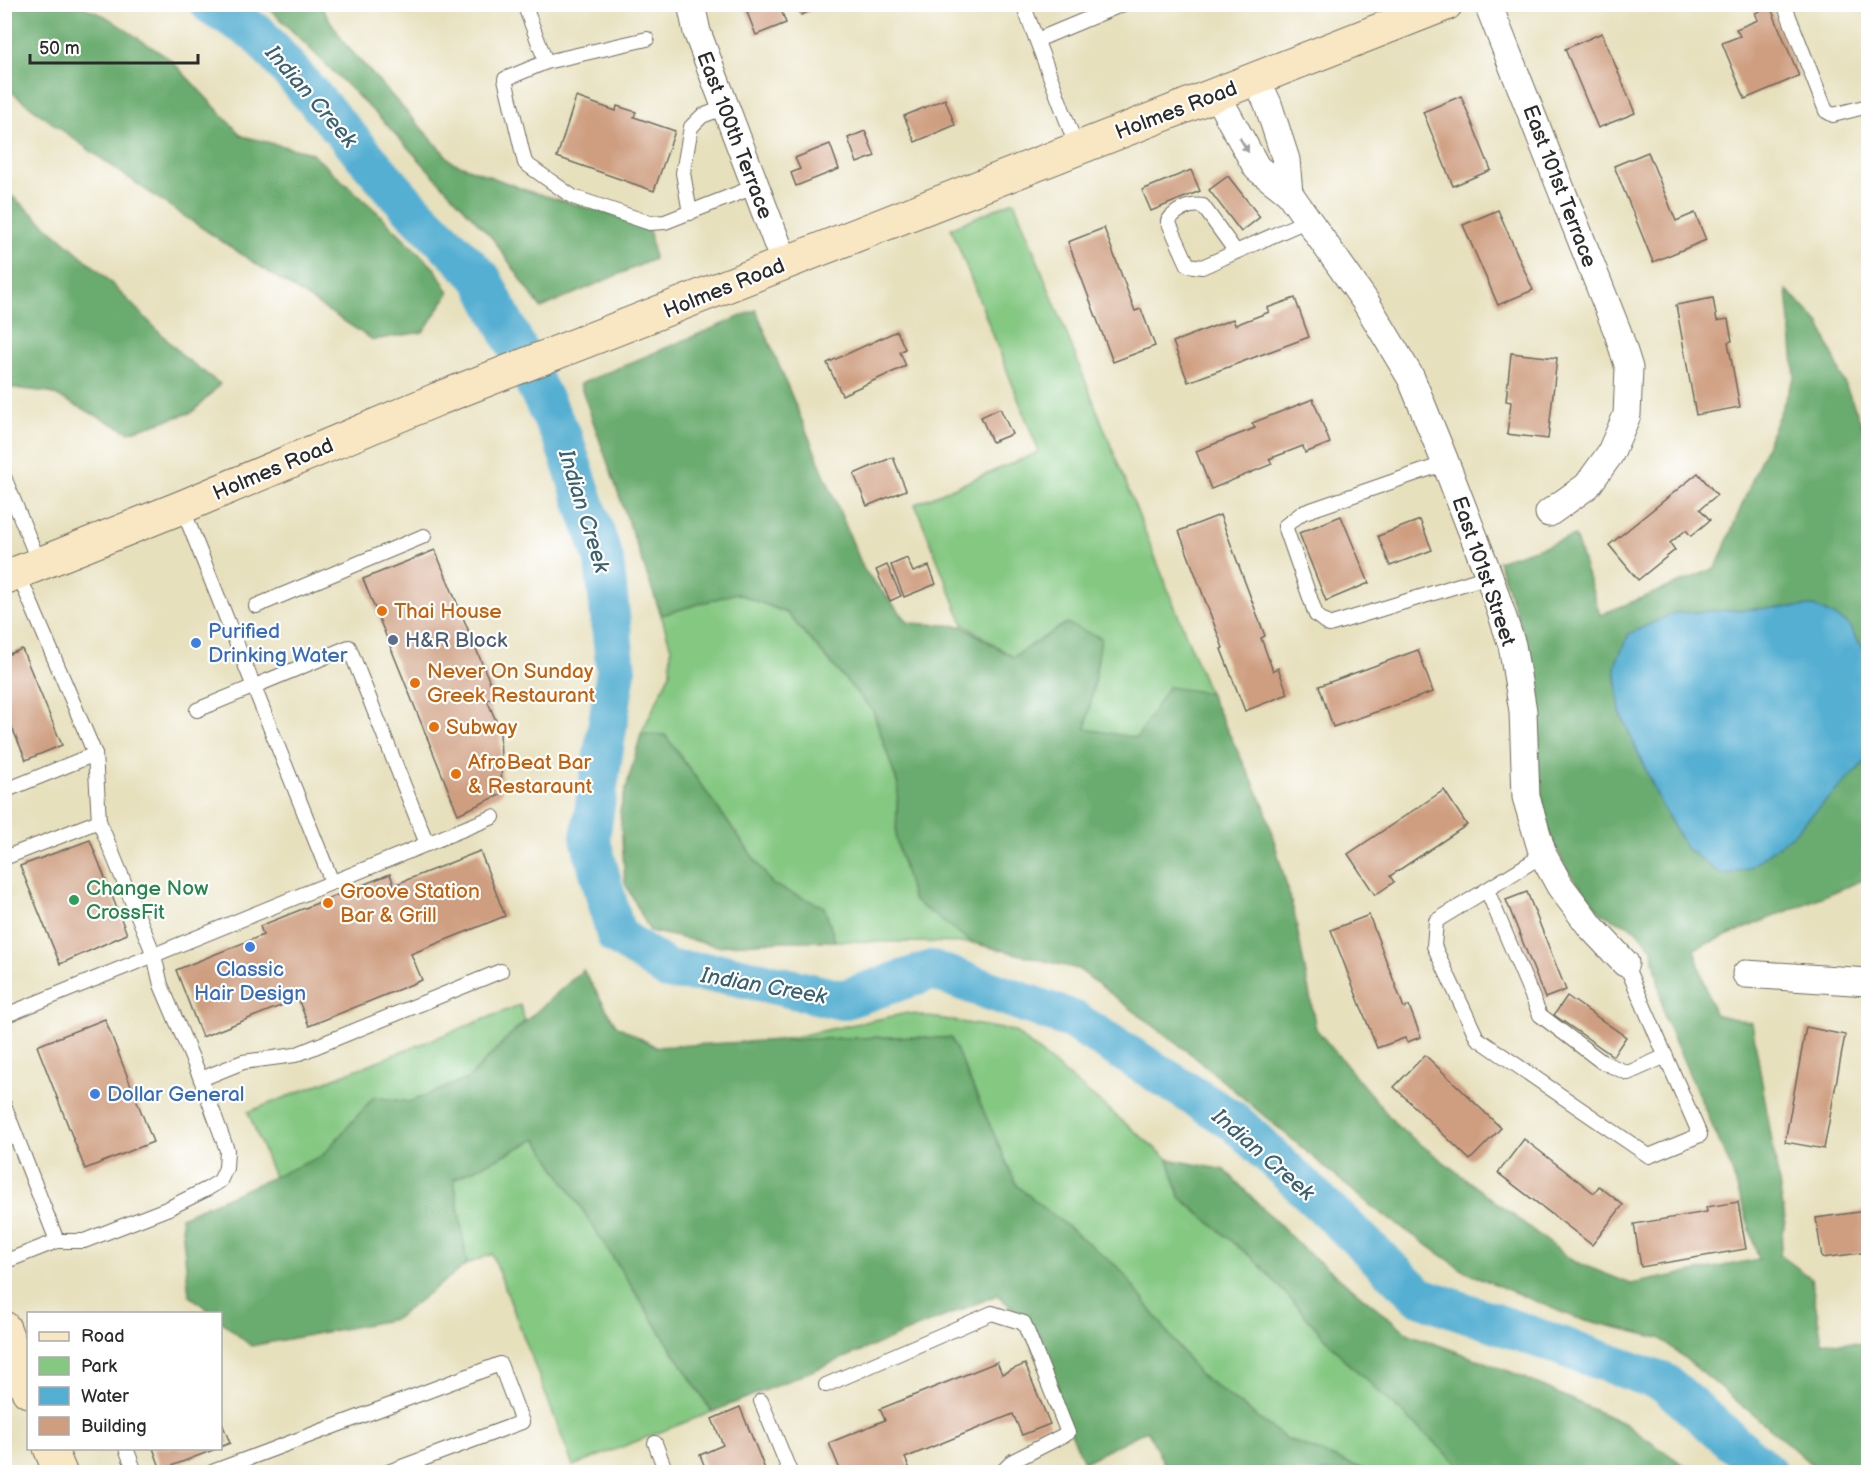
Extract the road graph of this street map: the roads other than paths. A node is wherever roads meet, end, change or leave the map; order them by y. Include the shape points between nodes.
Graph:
1 (524, 4) edge
2 (691, 4) edge
3 (1023, 4) edge
4 (1123, 4) edge
5 (1446, 4) edge
6 (1488, 4) edge
7 (1784, 4) edge
8 (647, 39) dead end
9 (1036, 40) junction
10 (546, 62) junction
11 (1256, 78) junction
12 (1216, 94) junction
13 (726, 106) junction
14 (1869, 106) edge
15 (1077, 148) junction
16 (754, 187) junction
17 (1289, 194) junction
18 (690, 213) junction
19 (1308, 220) junction
20 (1236, 252) junction
21 (784, 264) junction
22 (1446, 463) junction
23 (4, 477) edge
24 (182, 507) junction
25 (1549, 513) dead end
26 (424, 536) dead end
27 (21, 572) edge
28 (1489, 576) junction
29 (256, 606) dead end
30 (254, 687) junction
31 (197, 710) dead end
32 (95, 754) junction
33 (4, 791) edge
34 (493, 817) dead end
35 (99, 820) junction
36 (427, 844) junction
37 (1543, 855) junction
38 (4, 858) edge
39 (332, 882) junction
40 (1487, 890) junction
41 (154, 955) junction
42 (1625, 963) joint
43 (501, 970) dead end
44 (1746, 975) dead end
45 (1869, 982) edge
46 (4, 1016) edge
47 (1666, 1056) junction
48 (201, 1079) junction
49 (4, 1105) edge
50 (57, 1241) junction
51 (4, 1262) edge
52 (826, 1385) dead end
53 (761, 1401) dead end
54 (655, 1443) dead end
55 (126, 1450) edge
56 (135, 1473) edge
57 (212, 1473) edge
58 (388, 1473) edge
59 (666, 1473) edge
60 (790, 1473) edge
61 (1002, 1473) edge

1 - 10 lane
2 - 13 street, East 100th Terrace via 697,32
3 - 9 lane
4 - 9 lane
5 - 11 main road, Holmes Road
6 - 25 street, East 101st Terrace via 1629,368 1627,415 1610,454 1587,486
7 - 14 lane via 1826,111 1833,116
8 - 10 lane
9 - 15 lane
10 - 18 lane via 505,79 525,163 573,197 650,223
11 - 12 main road, Holmes Road
11 - 17 street via 1286,160
12 - 15 main road, Holmes Road
12 -> 17 street, East 101st Street via 1257,168
13 - 16 street, East 100th Terrace
13 - 18 lane via 702,116 691,127 683,173
15 - 21 main road, Holmes Road
16 - 18 lane
16 - 21 street, East 100th Terrace
17 - 19 street, East 101st Street
19 - 20 lane
19 - 22 street, East 101st Street via 1365,301 1411,378
20 - 20 lane via 1202,267 1188,265 1168,221 1176,211 1203,206
21 - 24 main road, Holmes Road via 438,399
22 - 28 street, East 101st Street
22 - 28 lane via 1302,513 1285,526 1316,615 1329,625
23 - 27 lane
24 - 27 main road, Holmes Road
24 - 30 lane
26 - 29 lane
27 - 32 lane
28 - 37 street, East 101st Street via 1512,645 1523,711 1526,797
30 - 31 lane
30 - 36 lane via 349,647
30 - 39 lane
32 - 33 lane
32 - 35 lane
34 - 36 lane
35 - 38 lane
35 - 41 lane
36 - 39 lane
37 - 40 lane
37 - 42 street, East 101st Street via 1585,919
39 - 41 lane
40 - 47 lane via 1540,1015 1602,1062 1628,1073
40 - 47 lane via 1436,921 1434,946 1477,1038 1649,1156 1700,1134
41 - 46 lane
41 - 48 lane via 161,985
42 - 47 lane
43 - 48 lane via 295,1055 243,1062
44 - 45 street
48 - 50 lane via 226,1150 226,1168 220,1181 169,1208 84,1241
49 - 50 lane
50 - 51 lane
52 - 61 lane via 992,1313 1024,1323 1068,1433 1013,1461
53 - 60 lane
54 - 59 lane
55 - 56 lane
57 - 58 lane via 500,1364 522,1422

